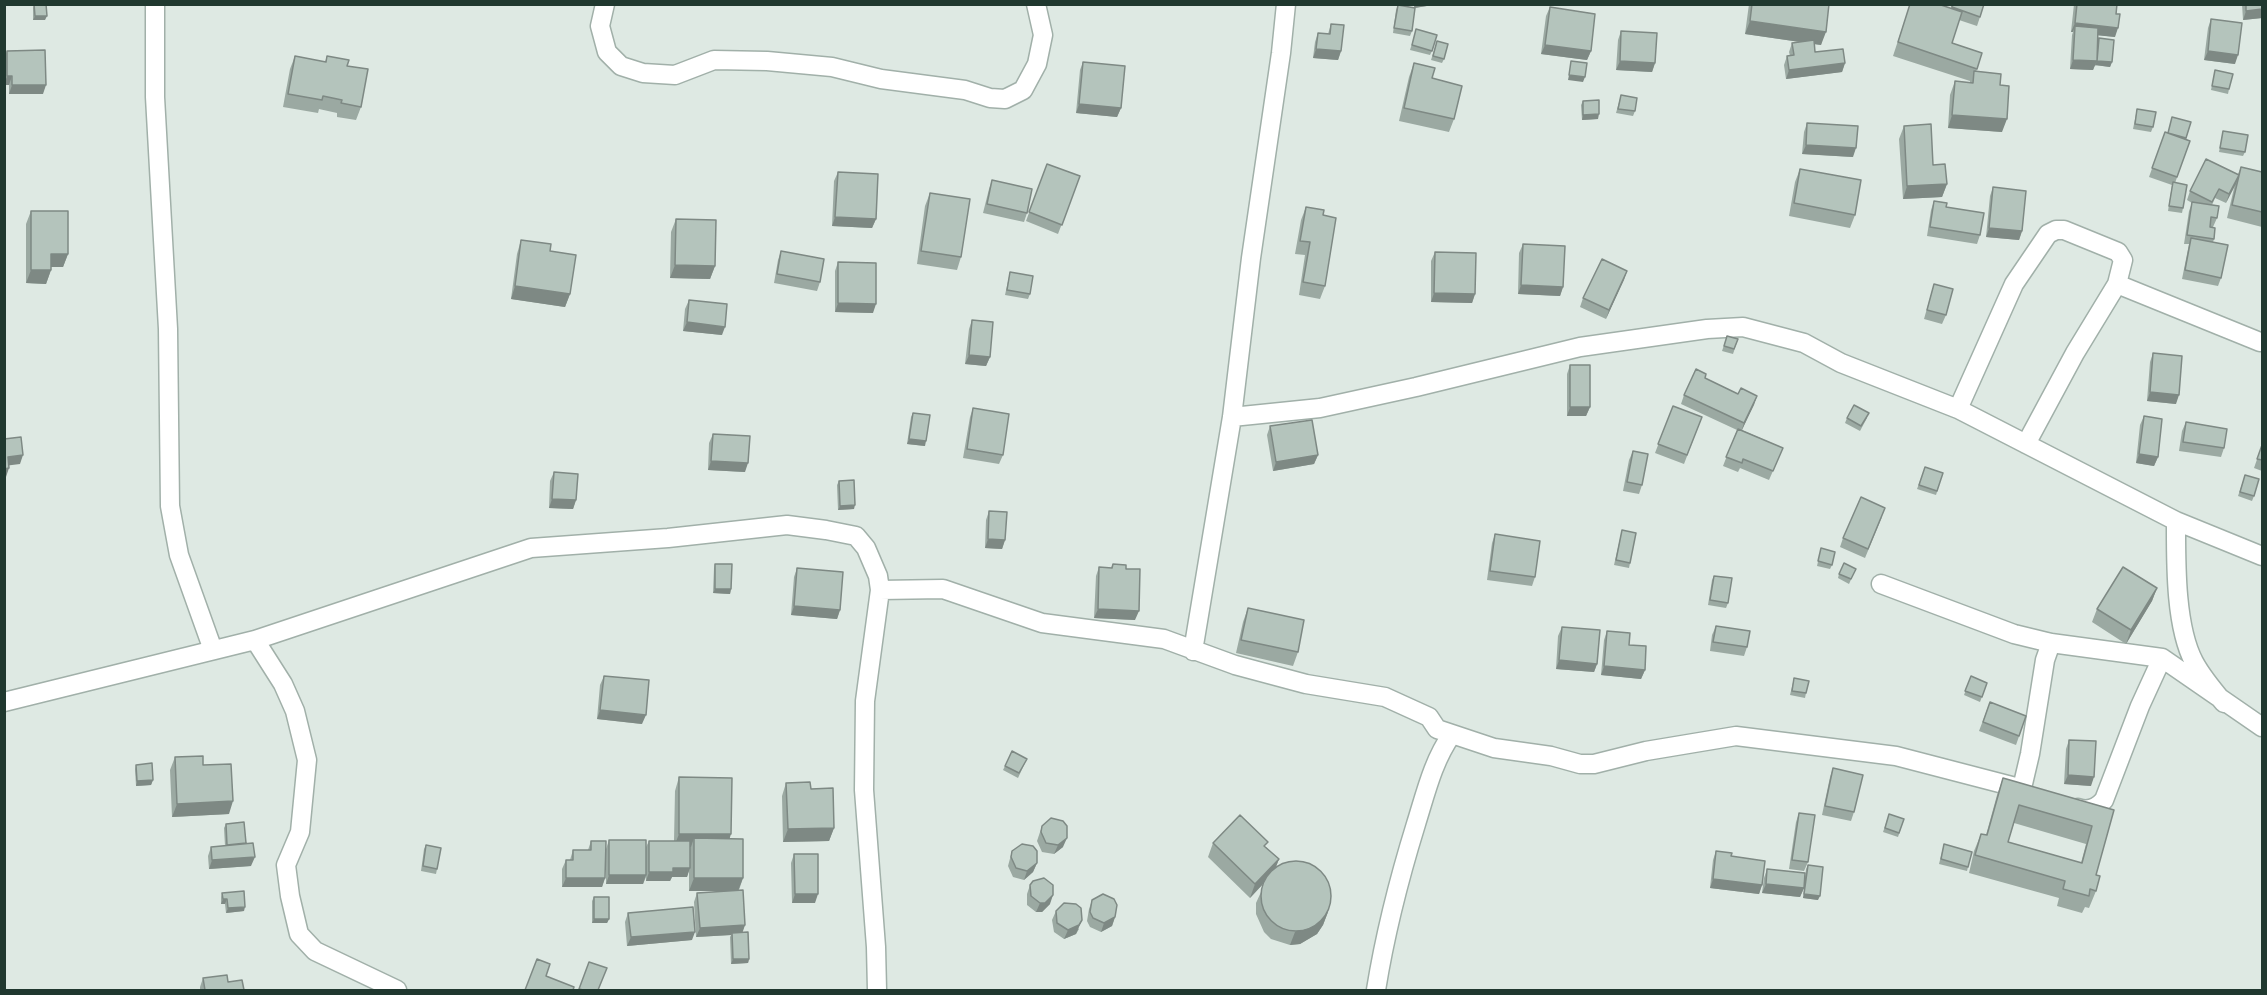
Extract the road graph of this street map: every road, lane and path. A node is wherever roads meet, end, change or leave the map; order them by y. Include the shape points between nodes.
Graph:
1 (154, 4) edge
2 (605, 4) edge
3 (1036, 4) edge
4 (1286, 4) edge
5 (2117, 284) junction
6 (2259, 342) dead end
7 (1958, 409) junction
8 (1232, 417) junction
9 (2026, 444) junction
10 (2176, 521) junction
11 (2262, 556) edge
12 (1881, 584) dead end
13 (880, 590) junction
14 (255, 640) junction
15 (2051, 643) junction
16 (213, 650) junction
17 (1193, 651) junction
18 (2162, 658) junction
19 (4, 702) edge
20 (2224, 703) junction
21 (2262, 728) edge
22 (1452, 734) junction
23 (2022, 788) junction
24 (2043, 795) edge
25 (2063, 803) edge
26 (397, 990) edge
27 (877, 990) edge
28 (1376, 990) edge

1 - 16 street via 155,97 168,329 170,507 179,555
2 - 3 street via 600,26 607,52 621,66 643,73 675,75 714,60 767,61 832,67 1005,99 1023,90 1037,64 1043,35
4 - 8 street
5 - 6 street
5 - 7 street via 2123,260 2118,252 2064,230 2048,234 2014,284
5 - 9 street
7 - 8 street via 1841,363 1804,343 1743,327 1580,347 1320,408
7 - 9 street
8 - 17 street
9 - 10 street
10 - 11 street
10 - 20 street via 2176,571 2187,644 2203,677
12 - 15 street via 2014,634
13 - 14 street via 866,548 856,536 787,525 531,548
13 - 17 street via 943,589 1042,623 1164,639
13 - 27 street via 865,712 864,790
14 - 16 street
14 - 26 street via 295,711 307,760 300,832 286,865 299,934 315,951
15 - 18 street
15 - 23 street
16 - 19 street
17 - 22 street via 1306,684 1385,697 1429,717 1437,729
18 - 20 street
18 - 25 street via 2104,800 2099,806 2083,810
20 - 21 street
22 - 23 street via 1494,748 1551,756 1580,765 1736,736 1896,756
22 - 28 street via 1432,771 1404,860
23 - 24 street

